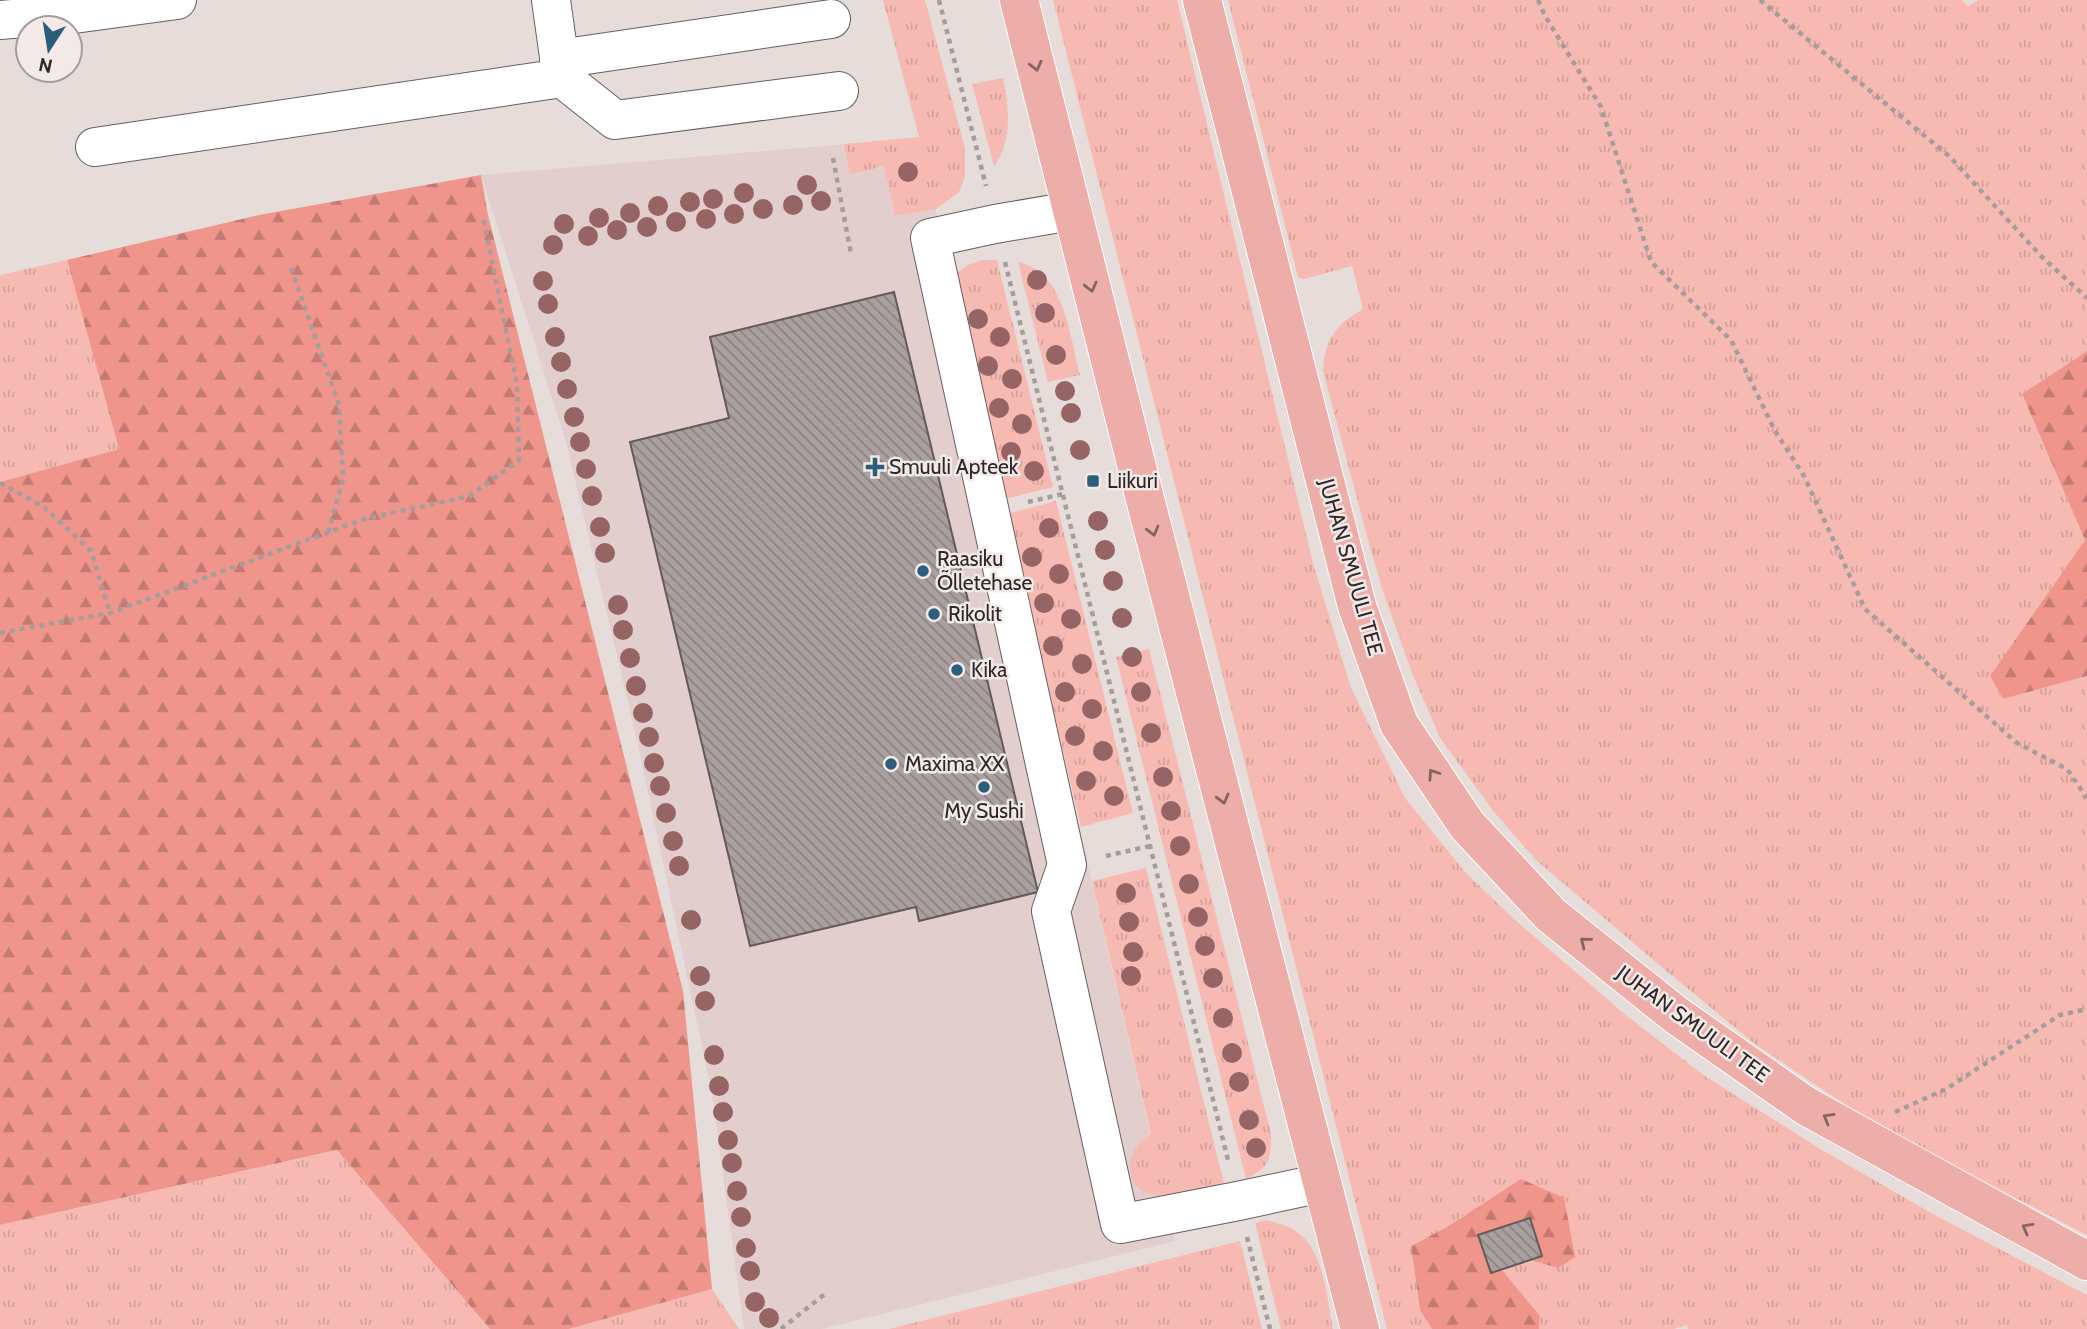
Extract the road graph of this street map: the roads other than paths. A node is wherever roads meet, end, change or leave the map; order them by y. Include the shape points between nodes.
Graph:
1 (177, 0) edge
2 (551, 0) edge
3 (1019, 0) edge
4 (1202, 0) edge
5 (831, 19) dead end
6 (0, 20) edge
7 (561, 69) junction
8 (839, 91) dead end
9 (95, 147) dead end
10 (1071, 211) junction
11 (1322, 1183) junction
12 (2087, 1261) edge
13 (1360, 1329) edge

1 - 6 street
2 - 7 street
3 -> 10 main road
12 -> 4 main road, JUHAN SMUULI TEE via 1807,1106 1676,1015 1551,915 1466,825 1399,724 1357,606
5 - 7 street
7 - 8 street via 615,120
7 - 9 street
10 -> 11 main road
10 - 11 street via 930,238 1067,866 1051,911 1120,1224
11 - 13 main road

